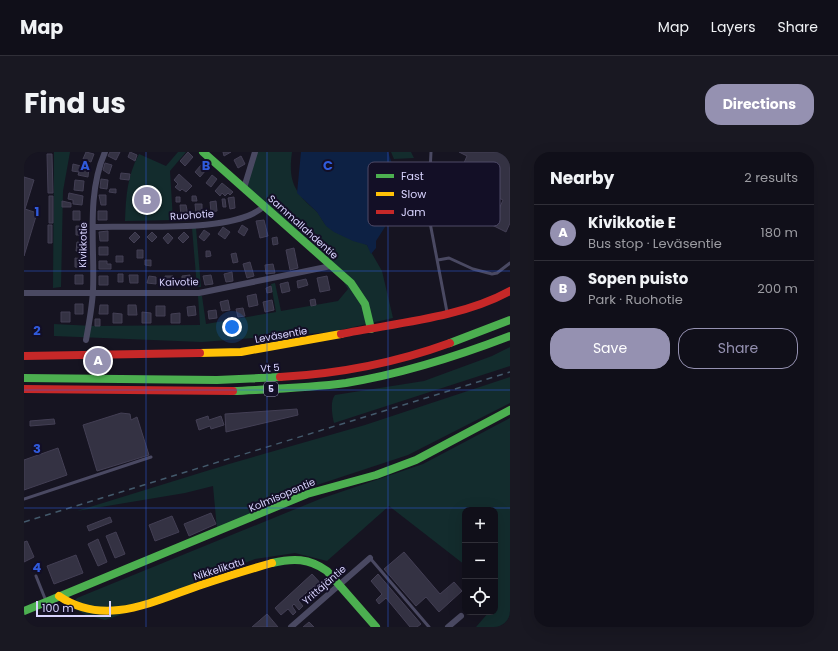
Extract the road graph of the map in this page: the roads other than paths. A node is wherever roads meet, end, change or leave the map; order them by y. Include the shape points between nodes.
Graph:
1 (105, 152) edge
2 (203, 152) edge
3 (255, 152) edge
4 (431, 152) edge
5 (430, 162) edge
6 (244, 188) junction
7 (264, 206) junction
8 (431, 226) edge
9 (94, 227) junction
10 (438, 260) junction
11 (510, 263) edge
12 (331, 266) junction
13 (510, 291) edge
14 (93, 292) junction
15 (24, 293) edge
16 (447, 314) junction
17 (510, 320) edge
18 (371, 328) junction
19 (510, 336) edge
20 (86, 340) dead end
21 (24, 356) edge
22 (24, 378) edge
23 (24, 389) edge
24 (510, 410) edge
25 (151, 457) dead end
26 (24, 499) edge
27 (370, 558) joint
28 (36, 576) dead end
29 (340, 586) junction
30 (59, 596) junction
31 (46, 601) junction
32 (67, 610) dead end
33 (24, 611) edge
34 (136, 616) dead end
35 (461, 616) dead end
36 (291, 627) edge
37 (376, 627) edge
38 (429, 627) edge
39 (448, 627) edge

1 - 9 street, Kivikkotie via 94,196
2 - 6 main road, Sammallahdentie
3 - 6 street
4 - 5 lane
6 - 7 main road, Sammallahdentie
7 - 9 street, Ruohotie via 250,215 216,224
7 - 12 main road, Sammallahdentie
8 - 10 lane
9 - 14 street, Kivikkotie
10 - 11 lane via 449,258 492,274
10 - 16 lane
12 - 14 street, Kaivotie via 199,293
12 - 18 main road, Sammallahdentie via 351,283 363,298
13 - 16 main road, Leväsentie via 488,302
14 - 15 street, Kaivotie
14 - 20 street, Kivikkotie
16 - 18 main road, Leväsentie
17 - 22 main road, Vt 5 / 5 via 431,350 334,372 216,380
18 - 21 main road, Leväsentie via 240,352
19 - 23 main road, 5 via 433,361 337,384 216,391 64,387
24 - 30 main road, Kolmisopentie via 416,460 376,475 307,494
25 - 26 lane
27 - 29 street, Yrittäjäntie
27 - 38 lane
28 - 31 lane
29 - 34 main road, Nikkelikatu via 317,564 301,559 289,559 189,589
29 - 36 street, Yrittäjäntie
29 - 37 main road, Nikkelikatu
30 - 31 main road, Kolmisopentie
30 - 32 main road
31 - 33 main road, Kolmisopentie
35 - 39 street

